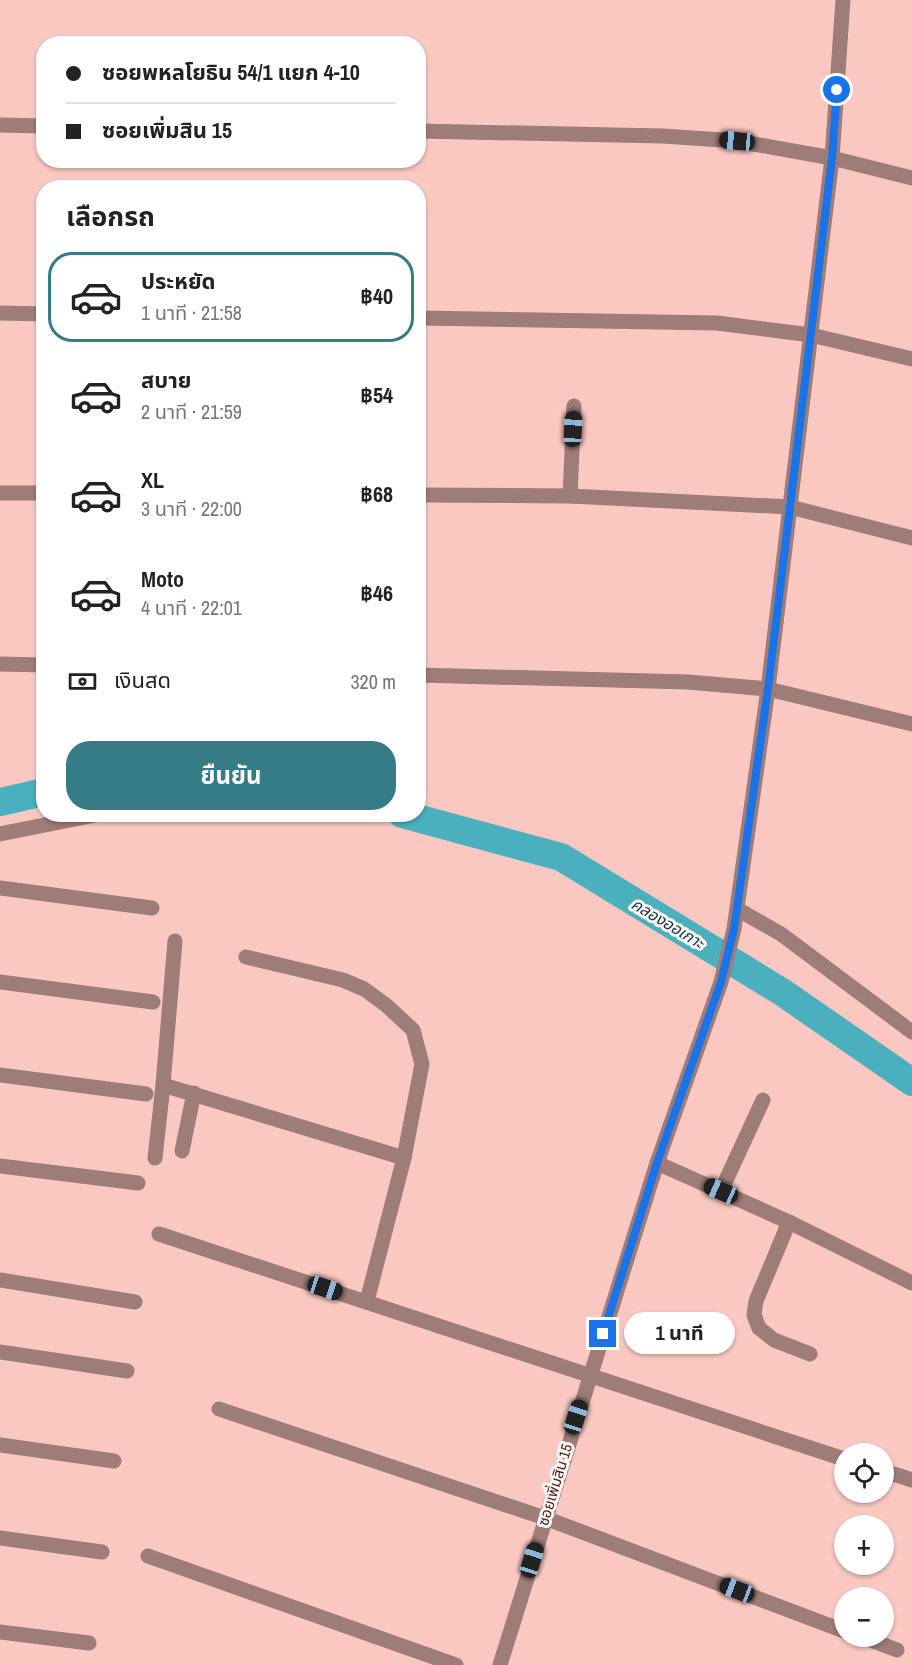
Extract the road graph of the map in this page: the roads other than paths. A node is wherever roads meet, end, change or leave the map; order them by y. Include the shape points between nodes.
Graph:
1 (843, 0) edge
2 (0, 125) edge
3 (36, 126) edge
4 (426, 131) edge
5 (832, 158) junction
6 (912, 178) edge
7 (0, 314) edge
8 (36, 314) edge
9 (426, 318) edge
10 (811, 335) junction
11 (912, 359) edge
12 (574, 406) dead end
13 (0, 493) edge
14 (36, 494) edge
15 (426, 495) edge
16 (570, 496) junction
17 (790, 507) junction
18 (912, 538) edge
19 (0, 664) edge
20 (36, 665) edge
21 (426, 675) edge
22 (768, 689) junction
23 (912, 724) edge
24 (60, 822) edge
25 (0, 834) edge
26 (0, 888) edge
27 (152, 908) dead end
28 (736, 909) junction
29 (175, 941) dead end
30 (246, 957) dead end
31 (0, 982) edge
32 (153, 1002) dead end
33 (912, 1032) edge
34 (0, 1075) edge
35 (163, 1085) junction
36 (194, 1093) junction
37 (146, 1094) dead end
38 (763, 1100) dead end
39 (182, 1151) dead end
40 (155, 1158) dead end
41 (404, 1158) junction
42 (657, 1163) junction
43 (0, 1166) edge
44 (138, 1183) dead end
45 (721, 1191) junction
46 (789, 1222) junction
47 (159, 1234) dead end
48 (0, 1280) edge
49 (912, 1283) edge
50 (367, 1301) junction
51 (135, 1302) dead end
52 (0, 1352) edge
53 (810, 1354) dead end
54 (127, 1371) dead end
55 (589, 1377) junction
56 (219, 1409) dead end
57 (0, 1446) edge
58 (834, 1456) edge
59 (114, 1461) dead end
60 (894, 1474) edge
61 (912, 1480) edge
62 (545, 1518) junction
63 (0, 1538) edge
64 (102, 1551) dead end
65 (148, 1556) dead end
66 (834, 1627) edge
67 (0, 1632) edge
68 (89, 1643) dead end
69 (889, 1647) edge
70 (897, 1650) dead end
71 (456, 1665) edge
72 (500, 1665) edge

1 - 5 street, ซอยเพิ่มสิน 15
2 - 3 street
4 - 5 street via 663,136 737,141
5 - 6 street
5 - 10 street, ซอยเพิ่มสิน 15
7 - 8 street
9 - 10 street via 707,322
10 - 11 street
10 - 17 street, ซอยเพิ่มสิน 15
12 - 16 street
13 - 14 street
15 - 16 street
16 - 17 street
17 - 18 street
17 - 22 street, ซอยเพิ่มสิน 15
19 - 20 street
21 - 22 street via 688,682
22 - 23 street
22 - 28 street, ซอยเพิ่มสิน 15
24 - 25 street
26 - 27 street
28 - 33 street via 780,934
28 - 42 street, ซอยเพิ่มสิน 15 via 721,982
29 - 35 street
30 - 41 street via 343,980 364,989 413,1030 422,1064
31 - 32 street
34 - 37 street
35 - 36 street
35 - 40 street
36 - 39 street
36 - 41 street
38 - 45 street
41 - 50 street
42 - 45 street
42 - 55 street, ซอยเพิ่มสิน 15
43 - 44 street
45 - 46 street
46 - 49 street
46 - 53 street via 756,1301 754,1315 759,1328 774,1340
47 - 50 street
48 - 51 street
50 - 55 street
52 - 54 street
55 - 58 street
55 - 62 street, ซอยเพิ่มสิน 15
56 - 62 street
57 - 59 street
60 - 61 street
62 - 66 street
62 - 72 street, ซอยเพิ่มสิน 15
63 - 64 street
65 - 71 street
67 - 68 street
69 - 70 street

